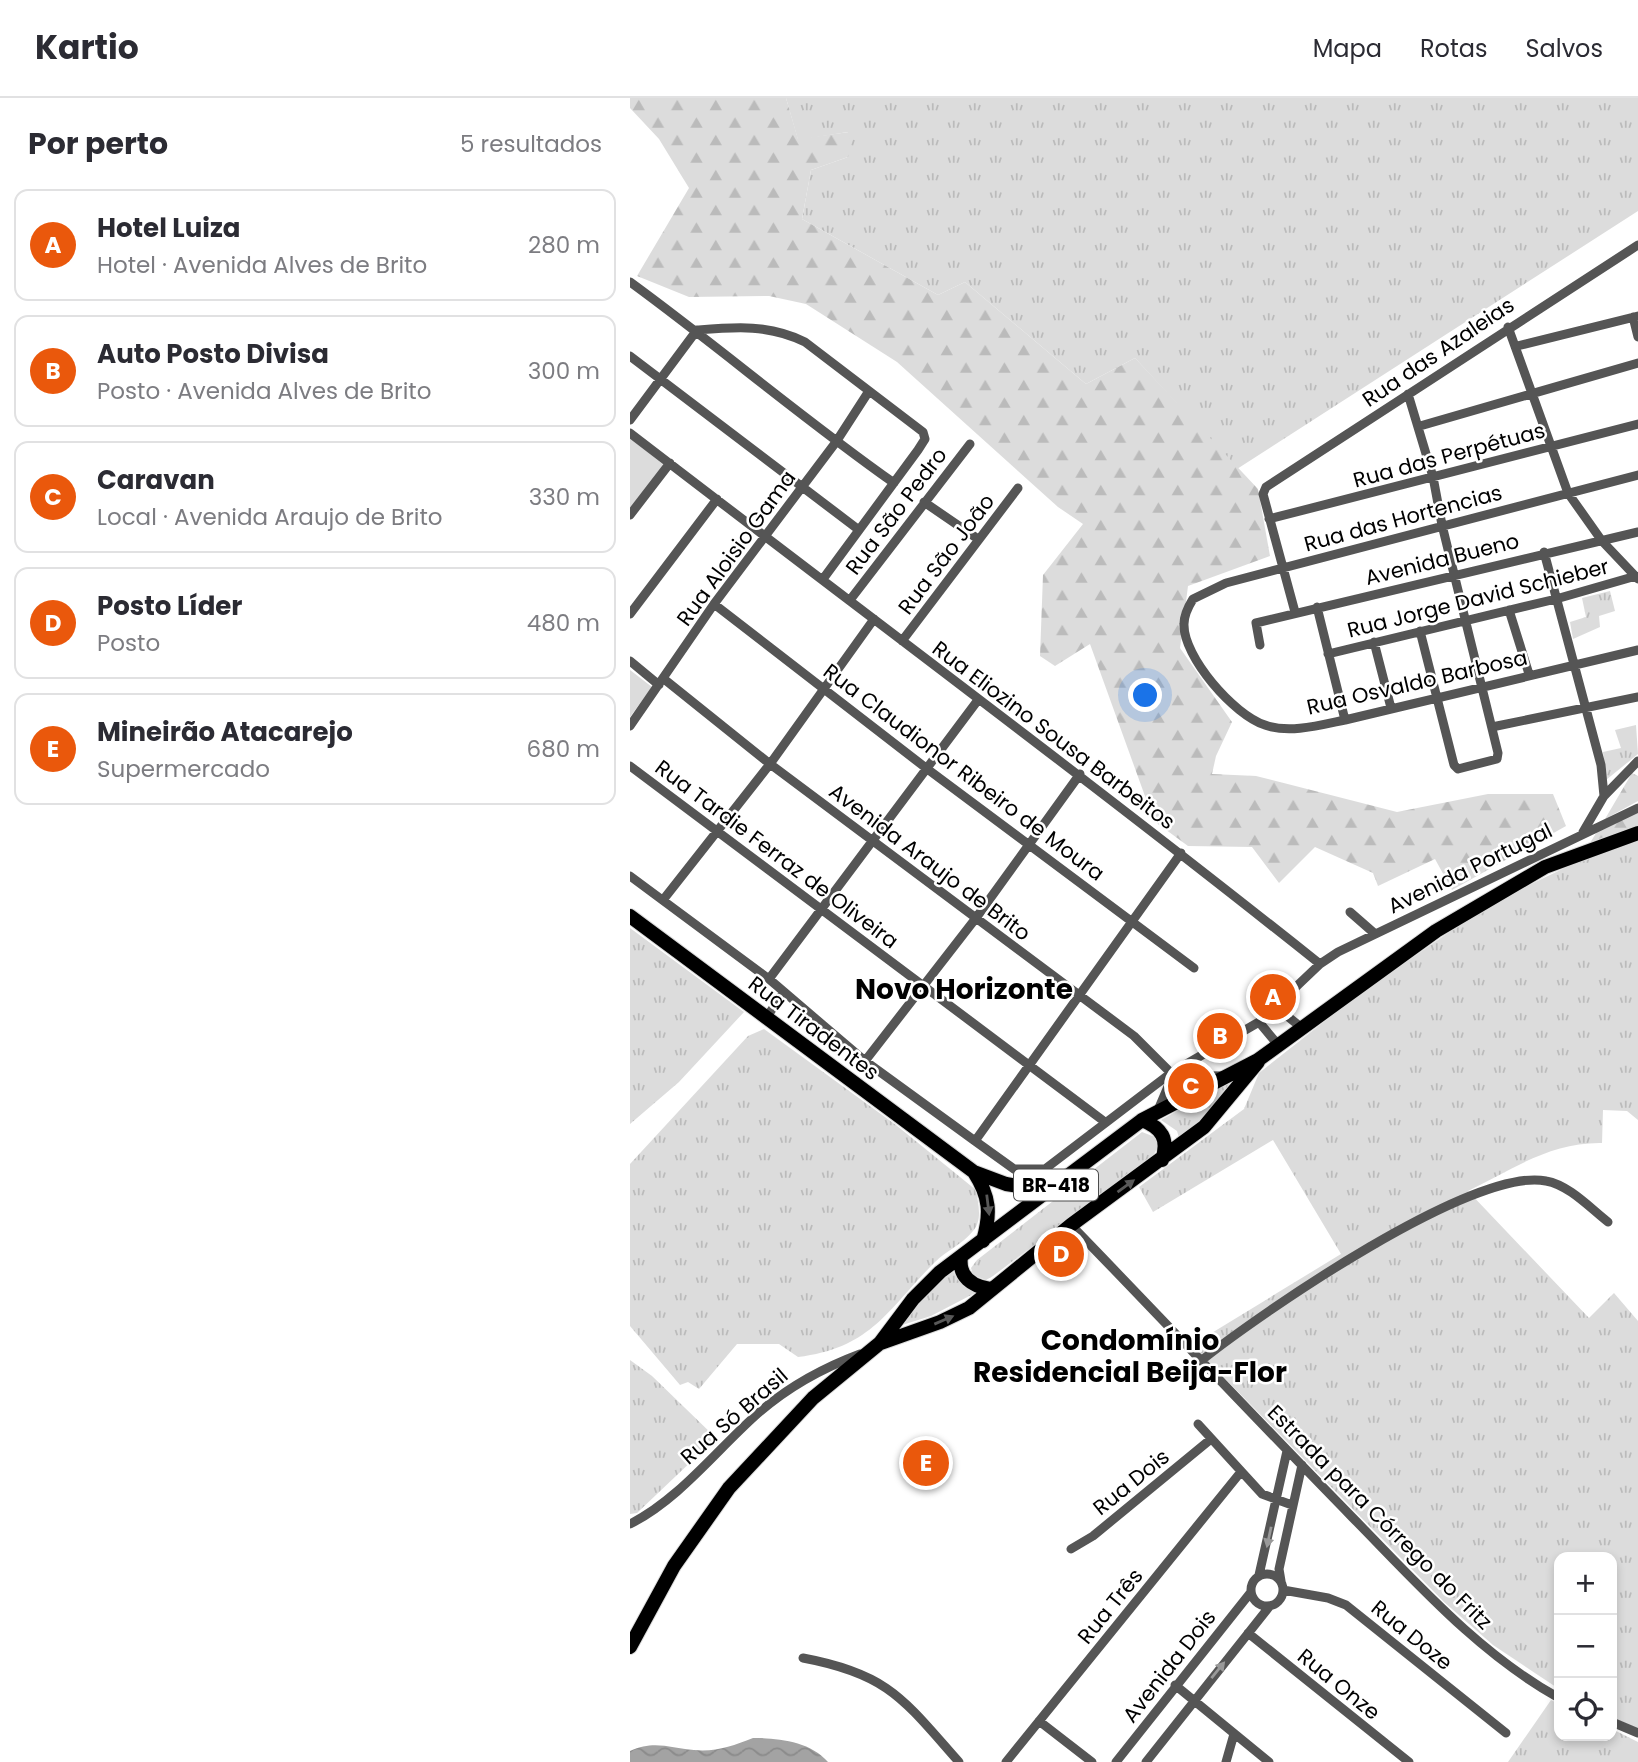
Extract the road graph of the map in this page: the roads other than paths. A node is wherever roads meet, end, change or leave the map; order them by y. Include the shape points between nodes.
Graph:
1 (1638, 245) edge
2 (630, 282) edge
3 (1635, 317) edge
4 (1508, 327) junction
5 (696, 330) junction
6 (1638, 337) edge
7 (1517, 346) junction
8 (630, 356) edge
9 (1638, 363) edge
10 (659, 379) junction
11 (869, 391) junction
12 (1534, 391) junction
13 (1408, 394) junction
14 (630, 420) edge
15 (1638, 424) edge
16 (1420, 426) junction
17 (630, 433) edge
18 (836, 442) junction
19 (970, 444) dead end
20 (1550, 446) junction
21 (670, 463) junction
22 (1638, 475) edge
23 (1433, 477) junction
24 (894, 483) junction
25 (802, 487) junction
26 (1018, 488) dead end
27 (1568, 493) junction
28 (717, 499) junction
29 (925, 502) junction
30 (630, 514) edge
31 (1269, 519) junction
32 (1442, 525) junction
33 (859, 530) junction
34 (1638, 532) edge
35 (765, 537) junction
36 (978, 539) junction
37 (1602, 541) junction
38 (1544, 552) junction
39 (1282, 568) junction
40 (1454, 574) junction
41 (1637, 578) edge
42 (823, 579) junction
43 (1556, 599) junction
44 (850, 600) junction
45 (714, 604) junction
46 (1317, 607) junction
47 (1509, 610) junction
48 (1186, 611) joint
49 (1295, 612) junction
50 (630, 614) edge
51 (874, 619) junction
52 (1466, 620) junction
53 (1420, 631) junction
54 (902, 640) junction
55 (1374, 642) junction
56 (1260, 645) dead end
57 (1638, 650) edge
58 (1328, 654) junction
59 (630, 661) edge
60 (1575, 664) junction
61 (1530, 674) junction
62 (661, 682) junction
63 (1482, 686) junction
64 (824, 689) junction
65 (1436, 697) junction
66 (1638, 697) edge
67 (978, 699) junction
68 (1391, 708) junction
69 (1586, 708) junction
70 (1345, 720) junction
71 (630, 726) edge
72 (1492, 727) junction
73 (1638, 761) edge
74 (770, 764) junction
75 (630, 766) edge
76 (926, 768) junction
77 (1080, 774) junction
78 (1604, 796) junction
79 (1638, 808) edge
80 (716, 831) junction
81 (1582, 833) junction
82 (1638, 833) edge
83 (871, 840) junction
84 (1030, 845) junction
85 (1181, 853) junction
86 (630, 876) edge
87 (663, 900) junction
88 (820, 909) junction
89 (1350, 912) dead end
90 (630, 916) edge
91 (976, 918) junction
92 (1135, 922) junction
93 (1374, 933) junction
94 (1320, 964) junction
95 (1194, 968) dead end
96 (769, 979) junction
97 (925, 986) junction
98 (784, 992) junction
99 (1081, 997) junction
100 (1276, 1007) junction
101 (766, 1018) junction
102 (1259, 1022) junction
103 (1302, 1028) junction
104 (1279, 1046) junction
105 (1258, 1060) junction
106 (865, 1061) junction
107 (1031, 1066) junction
108 (1172, 1074) junction
109 (1223, 1076) junction
110 (1158, 1110) junction
111 (1142, 1120) junction
112 (1105, 1122) junction
113 (975, 1141) junction
114 (1162, 1160) junction
115 (974, 1172) junction
116 (1048, 1191) junction
117 (1608, 1222) dead end
118 (1071, 1225) junction
119 (983, 1241) junction
120 (961, 1258) junction
121 (990, 1289) junction
122 (875, 1347) junction
123 (1202, 1360) junction
124 (1198, 1424) dead end
125 (1211, 1439) junction
126 (1287, 1451) junction
127 (1302, 1465) junction
128 (1240, 1473) junction
129 (1276, 1502) junction
130 (1292, 1505) junction
131 (630, 1524) edge
132 (1071, 1549) dead end
133 (1259, 1575) junction
134 (1282, 1586) junction
135 (1251, 1592) junction
136 (1269, 1606) junction
137 (1248, 1633) junction
138 (630, 1647) edge
139 (803, 1658) dead end
140 (1175, 1685) junction
141 (1554, 1695) edge
142 (1194, 1701) junction
143 (1039, 1721) junction
144 (1617, 1724) edge
145 (1506, 1733) dead end
146 (1638, 1733) edge
147 (1234, 1734) junction
148 (960, 1762) edge
149 (1006, 1762) edge
150 (1092, 1762) edge
151 (1116, 1762) edge
152 (1146, 1762) edge
153 (1226, 1762) edge
154 (1269, 1762) edge
155 (1409, 1762) edge

1 - 4 street, Rua das Azaleias
2 - 5 street
3 - 6 street
3 - 7 street
4 - 7 street
4 - 13 street, Rua das Azaleias
5 - 10 street
5 - 11 street via 745,327 786,333
5 - 18 street
7 - 12 street
8 - 10 street
9 - 12 street
10 - 14 street
10 - 25 street
11 - 18 street, Rua Aloisio Gama
11 - 24 street via 925,435
12 - 16 street
12 - 20 street
13 - 16 street
13 - 31 street, Rua das Azaleias via 1273,482 1263,494
15 - 20 street, Rua das Perpétuas
16 - 23 street
17 - 21 street, Rua Eliozino Sousa Barbeitos
18 - 24 street
18 - 25 street, Rua Aloisio Gama
19 - 29 street, Rua São Pedro
20 - 23 street, Rua das Perpétuas
20 - 27 street
21 - 28 street, Rua Eliozino Sousa Barbeitos
21 - 30 street
22 - 27 street, Rua das Hortencias
23 - 31 street, Rua das Perpétuas
23 - 32 street
24 - 33 street
25 - 33 street
25 - 35 street, Rua Aloisio Gama
26 - 36 street, Rua São João
27 - 32 street, Rua das Hortencias
27 - 37 street
28 - 35 street, Rua Eliozino Sousa Barbeitos
28 - 50 street
29 - 36 street
29 - 44 street, Rua São Pedro
31 - 39 street
32 - 39 street, Rua das Hortencias
32 - 40 street
33 - 42 street
34 - 37 street, Avenida Bueno
35 - 42 street, Rua Eliozino Sousa Barbeitos
35 - 45 street, Rua Aloisio Gama
36 - 54 street, Rua São João
37 - 38 street, Avenida Bueno
37 - 41 street
38 - 40 street, Avenida Bueno
38 - 43 street
39 - 48 street, Rua das Hortencias via 1209,590 1193,599
39 - 49 street
40 - 46 street, Avenida Bueno
40 - 52 street
41 - 43 street, Rua Jorge David Schieber
42 - 44 street, Rua Eliozino Sousa Barbeitos
43 - 47 street, Rua Jorge David Schieber
43 - 60 street
44 - 51 street, Rua Eliozino Sousa Barbeitos
45 - 62 street, Rua Aloisio Gama
45 - 64 street, Rua Claudionor Ribeiro de Moura
46 - 49 street, Avenida Bueno
46 - 58 street
47 - 52 street, Rua Jorge David Schieber
47 - 61 street
48 - 70 street, Rua Osvaldo Barbosa via 1185,638 1190,649 1214,684 1252,719 1267,726 1288,727
49 - 56 street, Avenida Bueno via 1256,623
51 - 54 street, Rua Eliozino Sousa Barbeitos
51 - 64 street
52 - 53 street, Rua Jorge David Schieber
52 - 63 street
53 - 55 street, Rua Jorge David Schieber
53 - 65 street
54 - 67 street, Rua Eliozino Sousa Barbeitos
55 - 58 street, Rua Jorge David Schieber
55 - 68 street
57 - 60 street, Rua Osvaldo Barbosa
58 - 70 street
59 - 62 street, Avenida Araujo de Brito
60 - 61 street, Rua Osvaldo Barbosa
60 - 69 street
61 - 63 street, Rua Osvaldo Barbosa
62 - 71 street, Rua Aloisio Gama
62 - 74 street, Avenida Araujo de Brito
63 - 65 street, Rua Osvaldo Barbosa
63 - 72 street
64 - 74 street
64 - 76 street, Rua Claudionor Ribeiro de Moura
65 - 68 street, Rua Osvaldo Barbosa
65 - 72 street via 1458,769 1497,759
66 - 69 street
67 - 76 street
67 - 77 street, Rua Eliozino Sousa Barbeitos
68 - 70 street, Rua Osvaldo Barbosa
69 - 72 street
69 - 78 street
73 - 78 street
74 - 80 street
74 - 83 street, Avenida Araujo de Brito
75 - 80 street, Rua Tardie Ferraz de Oliveira
76 - 83 street
76 - 84 street, Rua Claudionor Ribeiro de Moura
77 - 84 street
77 - 85 street, Rua Eliozino Sousa Barbeitos
78 - 81 street
79 - 81 street, Avenida Portugal
80 - 87 street
80 - 88 street, Rua Tardie Ferraz de Oliveira
81 - 93 street, Avenida Portugal
82 - 103 main road, BR-418 via 1545,867 1510,886 1436,931
83 - 88 street
83 - 91 street, Avenida Araujo de Brito
84 - 91 street
84 - 92 street, Rua Claudionor Ribeiro de Moura
85 - 92 street
85 - 94 street, Rua Eliozino Sousa Barbeitos
86 - 87 street, Avenida Portugal
87 - 96 street, Avenida Portugal
88 - 96 street
88 - 97 street, Rua Tardie Ferraz de Oliveira
89 - 93 street
90 - 101 main road, Rua Tiradentes
91 - 97 street
91 - 99 street, Avenida Araujo de Brito
92 - 95 street, Rua Claudionor Ribeiro de Moura
92 - 99 street
93 - 94 street, Avenida Portugal
94 - 100 street, Avenida Portugal
96 - 98 street, Avenida Portugal
97 - 106 street
97 - 107 street, Rua Tardie Ferraz de Oliveira
98 - 101 street
98 - 106 street, Avenida Portugal
99 - 107 street
99 - 108 street, Avenida Araujo de Brito via 1134,1037
100 - 102 street, Avenida Portugal
100 - 103 street
101 - 115 main road, Rua Tiradentes
102 - 104 street
102 - 108 street, Avenida Portugal
103 - 104 main road, BR-418
104 - 105 main road, BR-418
105 - 109 main road, BR-418
105 - 114 main road, BR-418 via 1204,1127
106 - 113 street, Avenida Portugal
107 - 112 street, Rua Tardie Ferraz de Oliveira
107 - 113 street
108 - 109 street
108 - 110 street
108 - 112 street, Avenida Portugal
109 - 110 main road, BR-418
110 - 111 main road, BR-418
111 - 114 main road via 1165,1138
111 - 116 main road, BR-418
112 - 113 street, Avenida Portugal via 1045,1169 1036,1171 1014,1169
118 -> 114 main road, BR-418
115 - 116 main road, Rua Tiradentes via 1006,1185
115 -> 119 main road, Rua Tiradentes via 990,1207
116 - 119 main road, BR-418
117 - 123 street via 1569,1192 1545,1181 1473,1196 1393,1232
118 - 121 main road, BR-418
118 - 123 street, Estrada para Córrego do Fritz
119 - 120 main road, BR-418
120 - 121 main road via 965,1277
120 - 122 main road, BR-418 via 913,1299
122 -> 121 main road, BR-418 via 948,1319
122 - 131 street, Rua Só Brasil via 793,1385 695,1474
122 - 138 main road, BR-418 via 813,1398 729,1488 674,1566
123 - 126 street, Estrada para Córrego do Fritz
124 - 125 street
125 - 128 street
125 - 132 street, Rua Dois
126 - 127 street, Estrada para Córrego do Fritz
126 - 129 street, Avenida Dois
127 - 130 street
127 - 141 street, Estrada para Córrego do Fritz via 1497,1658
128 - 129 street
128 - 143 street, Rua Três
129 - 130 street
129 -> 133 street, Avenida Dois
130 - 134 street via 1279,1569
133 - 134 street via 1270,1574
133 - 135 street, Avenida Dois
134 - 136 street, Avenida Dois via 1280,1599
134 - 145 street, Rua Doze via 1346,1605
135 - 136 street via 1256,1602
135 - 140 street, Avenida Dois
136 - 137 street, Avenida Dois
142 -> 137 street, Avenida Dois
137 - 155 street, Rua Onze
139 - 148 street via 853,1670 889,1688
140 - 142 street
140 - 151 street, Avenida Dois
142 - 147 street
142 - 152 street, Avenida Dois
143 - 149 street, Rua Três
143 - 150 street
144 - 146 street
147 - 153 street
147 - 154 street

